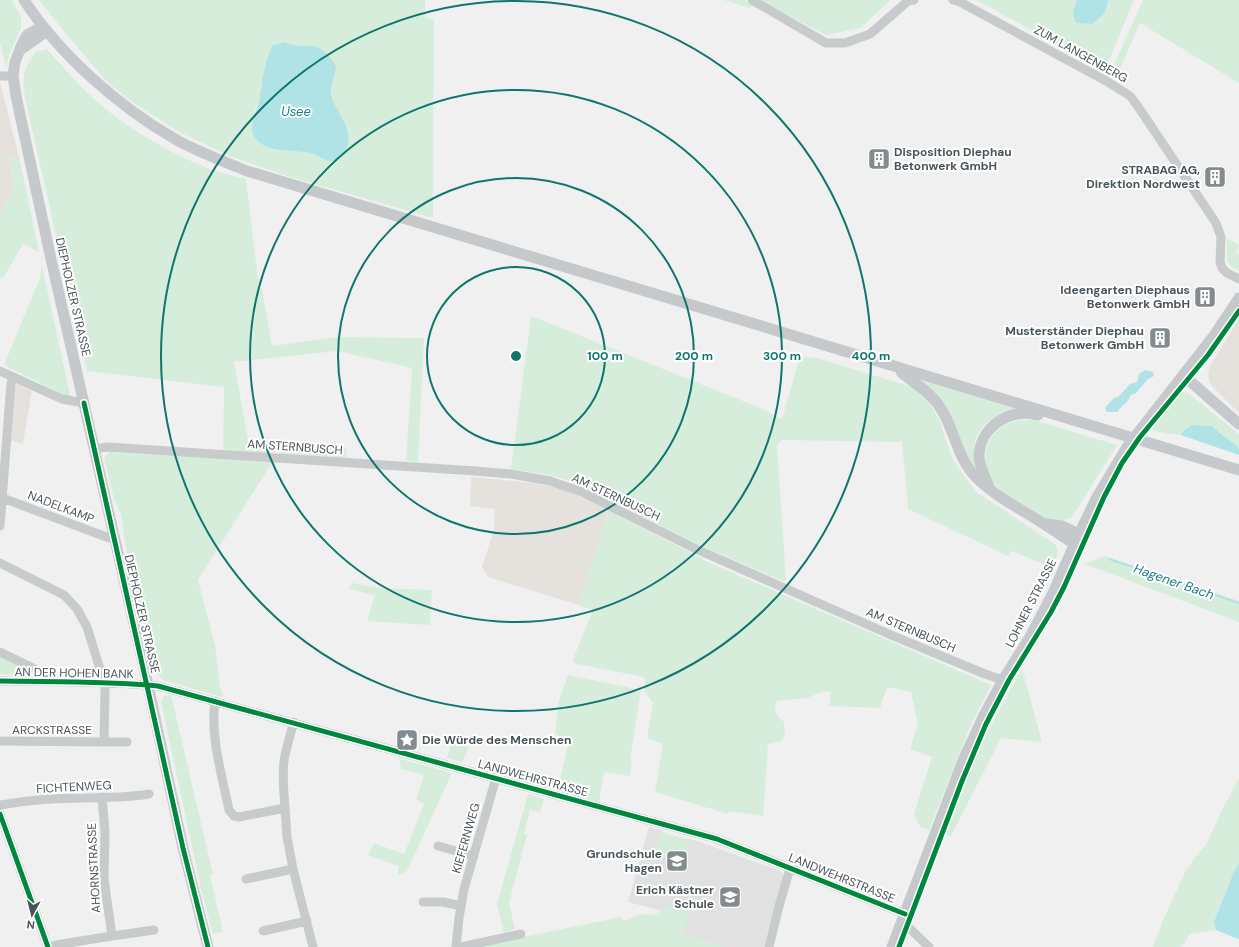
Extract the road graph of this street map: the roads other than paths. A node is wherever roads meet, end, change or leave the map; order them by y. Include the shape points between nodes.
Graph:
1 (752, 0) edge
2 (914, 0) edge
3 (953, 0) edge
4 (27, 4) edge
5 (45, 28) junction
6 (27, 35) junction
7 (20, 50) junction
8 (0, 76) edge
9 (13, 76) junction
10 (1239, 279) edge
11 (1239, 298) edge
12 (896, 368) junction
13 (0, 371) edge
14 (1183, 375) junction
15 (14, 377) junction
16 (84, 403) junction
17 (1072, 420) junction
18 (1239, 424) edge
19 (94, 449) junction
20 (1239, 470) edge
21 (990, 488) junction
22 (1, 497) edge
23 (1087, 516) junction
24 (1042, 523) junction
25 (0, 526) edge
26 (1062, 526) junction
27 (114, 537) junction
28 (1077, 539) junction
29 (0, 563) edge
30 (0, 652) edge
31 (35, 669) dead end
32 (1004, 680) junction
33 (0, 681) edge
34 (104, 682) junction
35 (148, 685) junction
36 (215, 701) junction
37 (294, 722) junction
38 (0, 741) edge
39 (104, 742) junction
40 (127, 742) dead end
41 (496, 778) junction
42 (149, 794) dead end
43 (102, 797) junction
44 (0, 805) edge
45 (285, 808) junction
46 (0, 814) edge
47 (438, 846) dead end
48 (474, 856) junction
49 (790, 868) junction
50 (293, 869) junction
51 (246, 879) dead end
52 (423, 902) dead end
53 (461, 906) junction
54 (905, 914) junction
55 (306, 921) junction
56 (154, 930) dead end
57 (263, 931) dead end
58 (521, 934) dead end
59 (112, 936) junction
60 (49, 947) edge
61 (208, 947) edge
62 (313, 947) edge
63 (456, 947) edge
64 (461, 947) edge
65 (769, 947) edge
66 (892, 947) edge
67 (929, 947) edge

1 - 2 street via 826,43 845,43 870,34 908,1
3 - 10 street, ZUM LANGENBERG via 974,9 1130,96 1216,223 1221,237 1222,268
4 - 5 main road
4 - 6 main road, DIEPHOLZER STRASSE
5 - 6 main road
5 - 7 main road
5 - 12 main road via 75,62 110,94 146,120 181,142 247,171
6 - 7 main road, DIEPHOLZER STRASSE
7 - 9 main road, DIEPHOLZER STRASSE
8 - 9 street
9 - 16 main road, DIEPHOLZER STRASSE
11 - 14 main road, LOHNER STRASSE
12 - 17 main road
12 - 21 main road via 922,387 936,402 945,415 967,466
13 - 15 street
14 - 18 main road
14 - 23 main road, LOHNER STRASSE via 1126,447
15 - 16 street via 62,399
15 - 22 street via 11,383
16 - 19 main road, DIEPHOLZER STRASSE
17 - 20 main road
17 - 21 main road via 1058,421 1033,414 1022,414 1006,417 994,425 985,436 979,456
19 - 27 main road, DIEPHOLZER STRASSE
19 - 32 street, AM STERNBUSCH via 108,447 476,471 550,481 582,492 696,549 884,632
21 - 24 main road
22 - 25 street
22 - 27 street, NADELKAMP via 109,538
23 - 26 main road
23 - 28 main road, LOHNER STRASSE
24 - 26 main road
24 - 28 main road
26 - 28 main road
27 - 35 main road, DIEPHOLZER STRASSE
28 - 32 main road, LOHNER STRASSE via 1053,593
29 - 34 street, ARCKSTRASSE via 64,595 77,609 87,627
30 - 31 street, AN DER HOHEN BANK
32 - 54 main road, LOHNER STRASSE via 964,758
33 - 34 street, AN DER HOHEN BANK
34 - 35 street, AN DER HOHEN BANK
34 - 39 street, ARCKSTRASSE
35 - 36 street, LANDWEHRSTRASSE
35 - 61 main road, DIEPHOLZER STRASSE via 183,848
36 - 37 street, LANDWEHRSTRASSE
36 - 45 street via 213,714 219,760 231,813 234,816 243,816
37 - 41 street, LANDWEHRSTRASSE
37 - 45 street via 284,761
38 - 39 street, ARCKSTRASSE
39 - 40 street, ARCKSTRASSE
41 - 48 street, KIEFERNWEG
41 - 49 street, LANDWEHRSTRASSE via 717,840
42 - 43 street, FICHTENWEG via 136,797
43 - 44 street, FICHTENWEG
43 - 59 street, AHORNSTRASSE via 105,885
45 - 50 street
46 - 60 street
47 - 48 street
48 - 53 street, KIEFERNWEG
49 - 54 street, LANDWEHRSTRASSE
49 - 65 street
50 - 51 street
50 - 55 street
52 - 53 street via 443,902
53 - 63 street, KIEFERNWEG
54 - 66 main road, LOHNER STRASSE
54 - 67 street via 907,926
55 - 57 street
55 - 62 street
56 - 59 street
58 - 64 street
59 - 60 street

